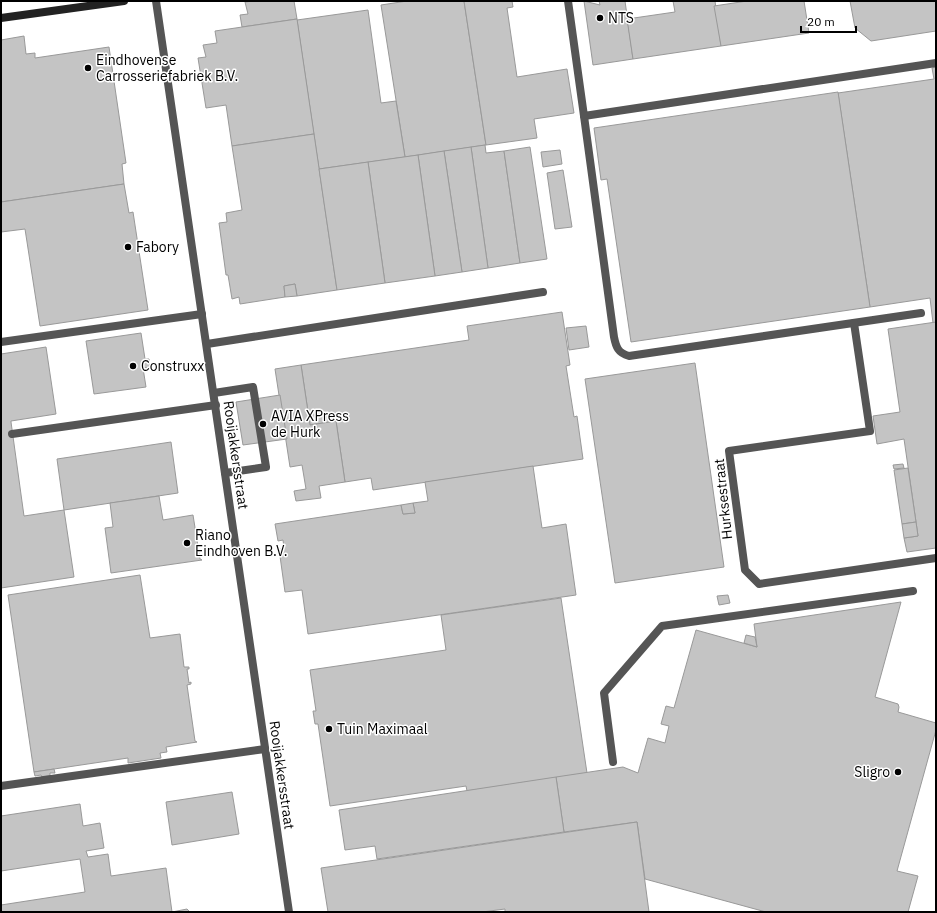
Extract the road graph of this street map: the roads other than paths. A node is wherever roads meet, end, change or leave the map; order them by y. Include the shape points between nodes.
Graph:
1 (124, 1) edge
2 (156, 1) edge
3 (568, 1) edge
4 (1, 18) edge
5 (936, 63) edge
6 (584, 116) junction
7 (543, 292) dead end
8 (921, 313) dead end
9 (202, 314) junction
10 (854, 323) junction
11 (1, 342) edge
12 (207, 344) junction
13 (214, 393) junction
14 (216, 406) junction
15 (12, 434) dead end
16 (225, 473) junction
17 (936, 558) edge
18 (913, 591) dead end
19 (265, 749) junction
20 (613, 762) dead end
21 (1, 786) edge
22 (289, 912) edge

1 - 4 street
2 - 9 street, Rooijakkersstraat
3 - 6 street
5 - 6 street
6 - 10 street via 615,345 620,352 629,356
7 - 12 street
8 - 10 street
9 - 11 street
9 - 12 street, Rooijakkersstraat
10 - 17 street, Hurksestraat via 870,431 729,451 744,570 759,584
12 - 13 street, Rooijakkersstraat
13 - 14 street, Rooijakkersstraat
13 - 16 street via 253,387 266,466
14 - 15 street
14 - 16 street, Rooijakkersstraat
16 - 19 street, Rooijakkersstraat
18 - 20 street via 662,626 604,693
19 - 21 street
19 - 22 street, Rooijakkersstraat

